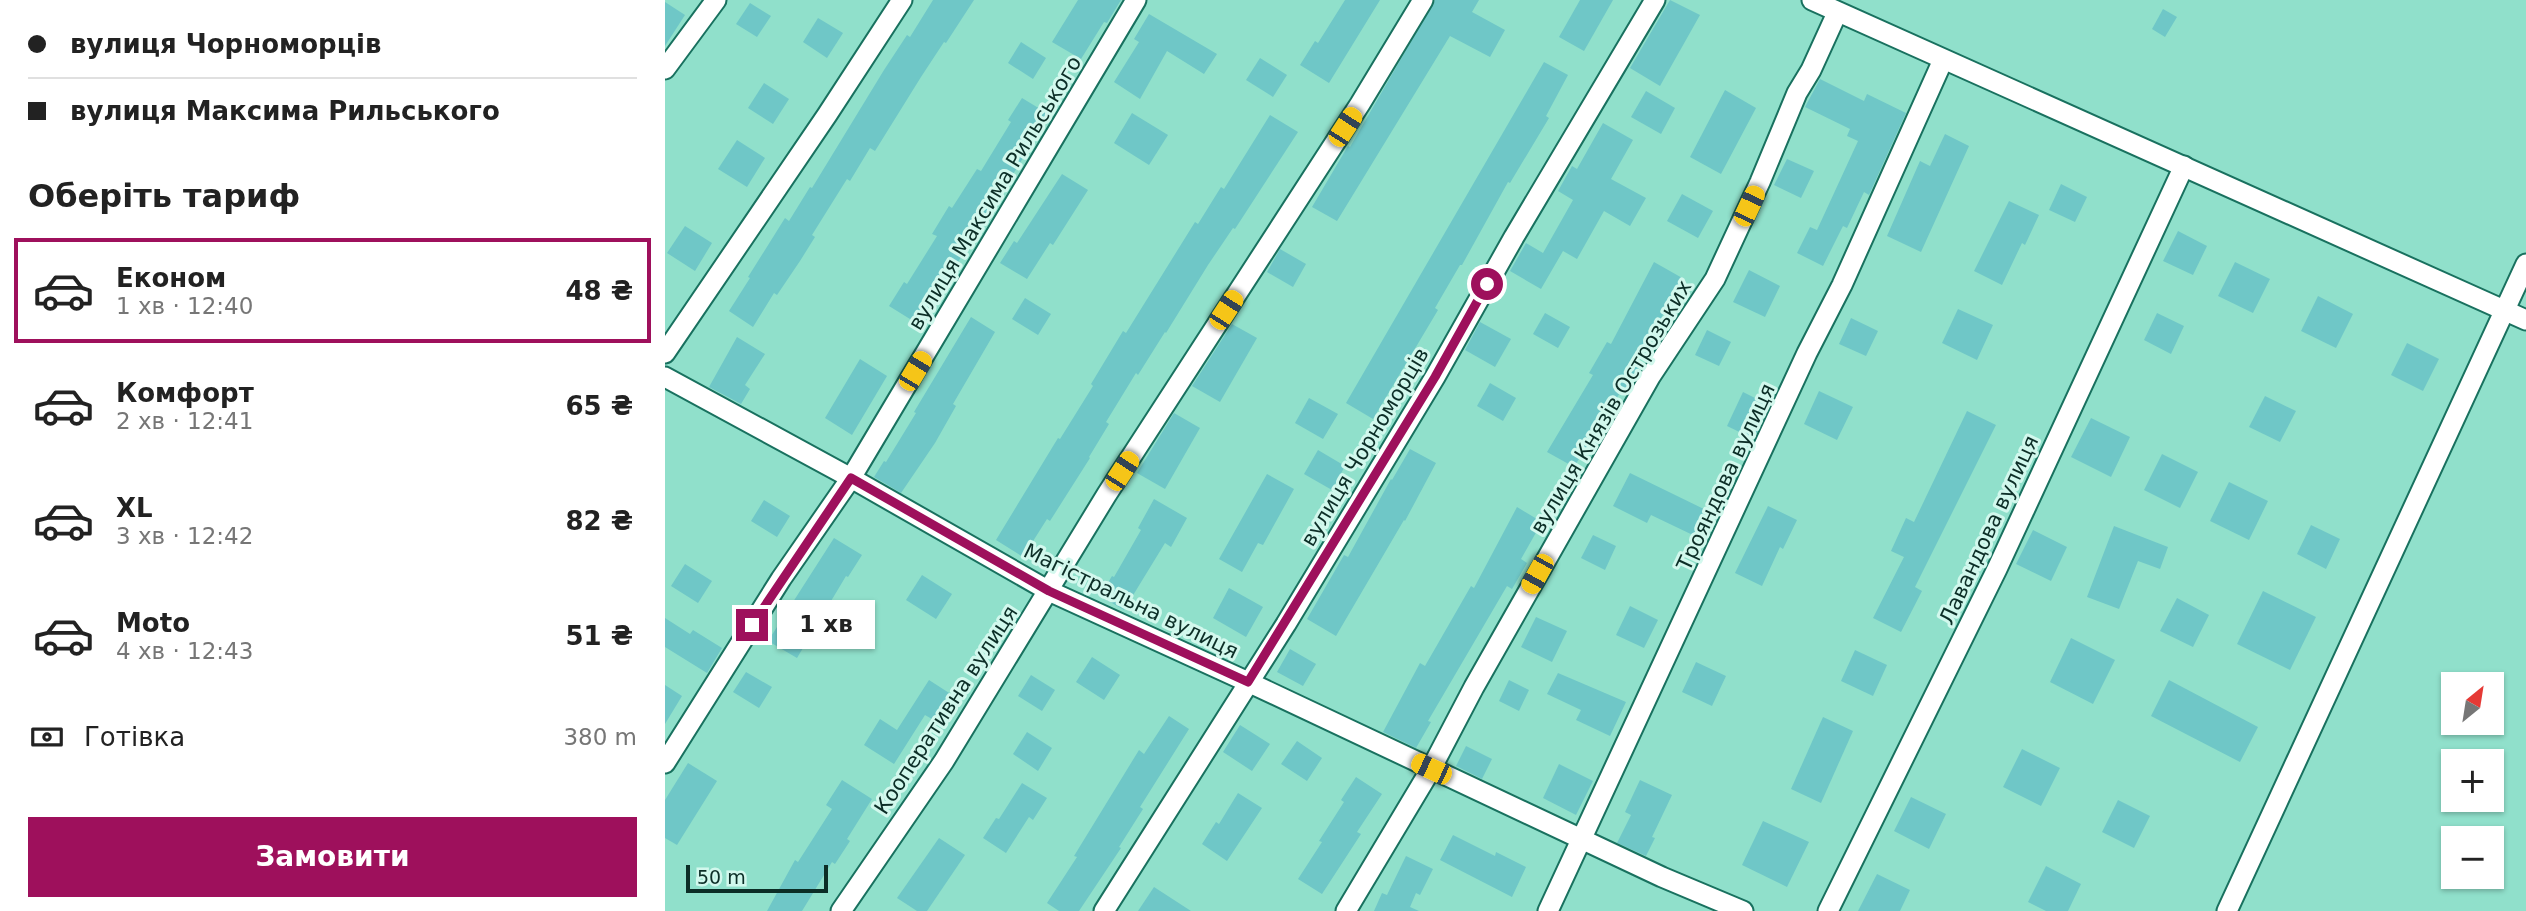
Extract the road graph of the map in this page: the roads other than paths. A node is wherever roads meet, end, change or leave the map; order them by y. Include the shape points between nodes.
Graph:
1 (716, 0) edge
2 (902, 0) edge
3 (1136, 0) edge
4 (1423, 0) edge
5 (1655, 0) edge
6 (1812, 0) edge
7 (1837, 13) junction
8 (1943, 60) junction
9 (665, 69) edge
10 (2184, 166) junction
11 (2526, 264) edge
12 (2506, 311) junction
13 (2526, 320) edge
14 (665, 353) edge
15 (665, 377) edge
16 (851, 478) junction
17 (1049, 591) junction
18 (1248, 682) junction
19 (665, 763) edge
20 (1431, 769) junction
21 (1583, 841) junction
22 (841, 911) edge
23 (1104, 911) edge
24 (1346, 911) edge
25 (1548, 911) edge
26 (1743, 911) edge
27 (1828, 911) edge
28 (2227, 911) edge

1 - 9 street
2 - 14 street
3 - 16 street, вулиця Максима Рильського
4 - 17 street, Кооперативна вулиця
5 - 18 street, вулиця Чорноморців via 1435,377
6 - 7 street
7 - 8 street
7 - 20 street, вулиця Князів Острозьких via 1714,279 1637,400
8 - 10 street
8 - 21 street, Трояндова вулиця
10 - 12 street
10 - 27 street, Лавандова вулиця via 1997,569
11 - 12 street
12 - 13 street
12 - 28 street
15 - 16 street, Магістральна вулиця
16 - 17 street, Магістральна вулиця
16 - 19 street, вулиця Максима Рильського
17 - 18 street, Магістральна вулиця
17 - 22 street, Кооперативна вулиця via 944,761
18 - 20 street, Магістральна вулиця
18 - 23 street, вулиця Чорноморців
20 - 21 street, Магістральна вулиця
20 - 24 street, вулиця Князів Острозьких
21 - 25 street, Трояндова вулиця
21 - 26 street, Магістральна вулиця

